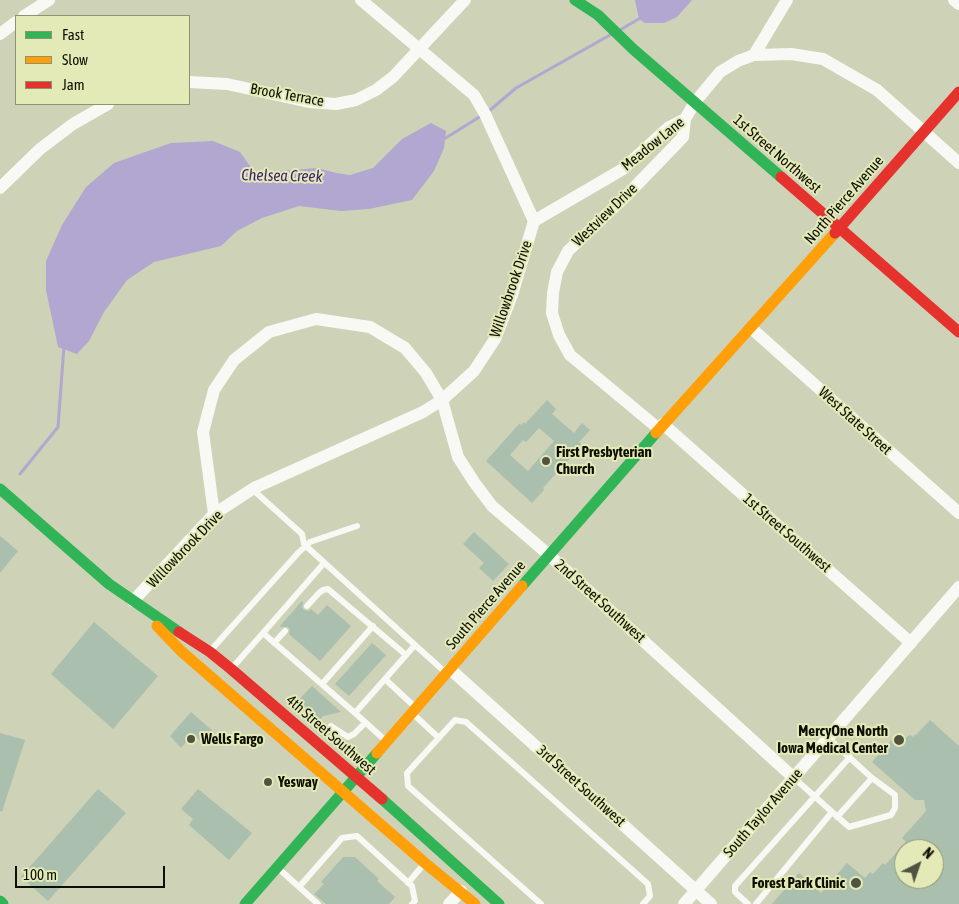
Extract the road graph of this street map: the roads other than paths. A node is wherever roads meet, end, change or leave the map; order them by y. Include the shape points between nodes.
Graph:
1 (50, 0) edge
2 (361, 0) edge
3 (465, 0) edge
4 (575, 0) edge
5 (788, 0) edge
6 (954, 0) edge
7 (959, 4) edge
8 (26, 15) edge
9 (15, 23) edge
10 (0, 34) edge
11 (419, 49) junction
12 (754, 55) junction
13 (190, 82) edge
14 (959, 92) edge
15 (695, 102) junction
16 (106, 105) edge
17 (685, 120) junction
18 (924, 132) junction
19 (959, 163) edge
20 (0, 188) edge
21 (534, 221) junction
22 (840, 228) junction
23 (751, 328) junction
24 (959, 332) edge
25 (442, 400) junction
26 (661, 427) junction
27 (0, 489) edge
28 (252, 489) junction
29 (959, 513) edge
30 (214, 514) junction
31 (357, 526) dead end
32 (306, 546) junction
33 (549, 555) junction
34 (324, 563) junction
35 (959, 587) edge
36 (133, 601) junction
37 (307, 606) dead end
38 (374, 626) junction
39 (285, 631) dead end
40 (263, 633) junction
41 (274, 643) junction
42 (911, 643) junction
43 (415, 645) junction
44 (210, 652) junction
45 (406, 655) junction
46 (231, 669) junction
47 (448, 671) junction
48 (385, 680) junction
49 (322, 684) junction
50 (414, 710) junction
51 (355, 713) junction
52 (365, 722) junction
53 (331, 726) dead end
54 (439, 738) junction
55 (828, 738) junction
56 (386, 742) junction
57 (850, 757) junction
58 (358, 776) junction
59 (794, 778) junction
60 (872, 778) junction
61 (344, 792) junction
62 (815, 797) junction
63 (835, 814) junction
64 (425, 864) junction
65 (277, 867) junction
66 (408, 883) junction
67 (299, 887) junction
68 (697, 890) junction
69 (460, 891) junction
70 (0, 901) edge
71 (4, 904) edge
72 (245, 904) edge
73 (318, 904) edge
74 (412, 904) edge
75 (449, 904) edge
76 (476, 904) edge
77 (499, 904) edge
78 (541, 904) edge
79 (643, 904) edge
80 (684, 904) edge
81 (711, 904) edge
82 (748, 904) edge
83 (756, 904) edge

1 - 8 street
2 - 11 street, Willowbrook Drive
3 - 11 street, Brook Terrace
4 - 15 main road, 1st Street Northwest via 598,15
5 - 12 street
6 - 7 street
9 - 10 street
11 - 13 street, Brook Terrace via 376,90 356,100 336,104 309,102 227,84
11 - 21 street, Willowbrook Drive via 474,95
12 - 15 street, Meadow Lane via 720,72
12 - 18 street via 791,54 823,59 877,90
14 - 18 main road, North Pierce Avenue
15 - 17 street, Meadow Lane
15 - 22 main road, 1st Street Northwest
16 - 20 street via 73,124 40,149
17 - 21 street, Meadow Lane via 669,127 623,170
17 - 26 street, Westview Drive via 682,137 568,251 557,272 552,293 552,314 570,355
18 - 19 street
18 - 22 main road, North Pierce Avenue
21 - 25 street, Willowbrook Drive via 495,339 474,371
22 - 23 main road, North Pierce Avenue
22 - 24 main road, 1st Street Northwest
23 - 26 main road, South Pierce Avenue
23 - 29 street, West State Street
25 - 28 street, Willowbrook Drive via 423,412
25 - 30 street, 2nd Street Southwest via 426,373 405,348 370,327 316,319 269,332 234,360 214,390 203,432
25 - 33 street, 2nd Street Southwest via 458,457 474,482 492,506
26 - 33 main road, South Pierce Avenue
26 - 42 street, 1st Street Southwest
27 - 36 main road, 4th Street Southwest
28 - 30 street, Willowbrook Drive
28 - 32 lane via 302,534
30 - 36 street, Willowbrook Drive
31 - 32 lane
32 - 34 lane
32 - 44 lane
33 - 47 main road, South Pierce Avenue
33 - 59 street, 2nd Street Southwest
34 - 40 lane
34 - 43 lane
35 - 42 street, South Taylor Avenue
36 - 44 main road, 4th Street Southwest
36 - 61 main road, 4th Street Southwest via 181,651
37 - 38 lane via 328,589
38 - 45 lane
38 - 49 lane
39 - 41 lane
40 - 41 lane
40 - 46 lane
41 - 49 lane
42 - 55 street, South Taylor Avenue
43 - 45 lane
43 - 47 lane
44 - 46 main road, 4th Street Southwest
45 - 48 lane
46 - 58 main road, 4th Street Southwest
47 - 50 main road, South Pierce Avenue
47 - 68 street, 3rd Street Southwest
48 - 50 lane
48 - 51 lane
49 - 51 lane
50 - 54 lane
50 - 56 main road, South Pierce Avenue
51 - 52 lane
52 - 53 lane via 348,737
52 - 56 lane
54 - 78 lane via 407,773 408,786
54 - 79 lane via 455,720 466,722 648,884 650,896
55 - 57 lane
55 - 59 street, South Taylor Avenue
56 - 58 main road, South Pierce Avenue
57 - 60 lane
57 - 62 lane
58 - 61 main road, South Pierce Avenue
58 - 77 main road, 4th Street Southwest
59 - 62 lane
59 - 68 street, South Taylor Avenue
60 - 63 lane
60 - 63 lane via 894,796 895,808 891,815 849,827
61 - 64 main road, 4th Street Southwest
61 - 65 main road, South Pierce Avenue
62 - 63 lane
62 - 82 lane via 735,886 735,892
63 - 83 lane
64 - 66 lane
64 - 69 main road, 4th Street Southwest
65 - 67 lane
65 - 72 main road, South Pierce Avenue
66 - 67 lane via 357,836 342,838
66 - 74 lane via 412,886 415,901
67 - 73 lane
68 - 80 street, South Taylor Avenue
68 - 81 street, 3rd Street Southwest
69 - 75 street
69 - 76 main road, 4th Street Southwest
70 - 71 main road

